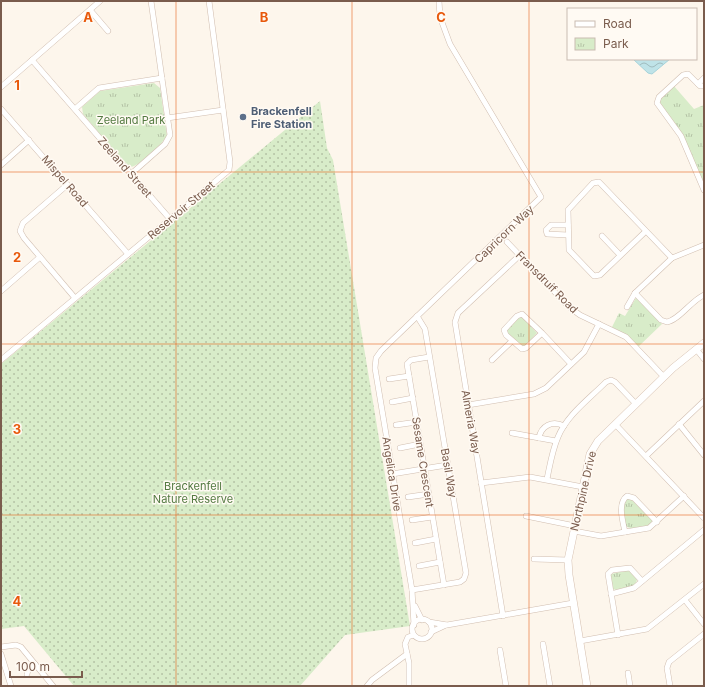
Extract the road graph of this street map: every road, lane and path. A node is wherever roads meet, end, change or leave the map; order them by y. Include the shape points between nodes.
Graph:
1 (100, 1) edge
2 (151, 1) edge
3 (209, 1) edge
4 (439, 1) edge
5 (90, 10) junction
6 (108, 31) dead end
7 (32, 60) junction
8 (162, 78) junction
9 (704, 78) edge
10 (698, 84) junction
11 (704, 86) edge
12 (1, 87) edge
13 (1, 109) edge
14 (75, 109) junction
15 (223, 110) junction
16 (167, 118) junction
17 (29, 140) junction
18 (1, 165) edge
19 (131, 174) junction
20 (67, 185) junction
21 (704, 190) edge
22 (170, 219) junction
23 (568, 225) junction
24 (646, 231) junction
25 (568, 235) junction
26 (602, 236) dead end
27 (507, 242) dead end
28 (704, 245) edge
29 (128, 254) junction
30 (520, 255) junction
31 (620, 255) junction
32 (40, 257) junction
33 (672, 258) junction
34 (1, 291) edge
35 (635, 293) junction
36 (704, 295) edge
37 (75, 298) junction
38 (627, 308) dead end
39 (418, 316) junction
40 (599, 324) junction
41 (542, 333) junction
42 (512, 341) junction
43 (704, 343) edge
44 (696, 349) junction
45 (429, 357) junction
46 (376, 358) joint
47 (704, 359) edge
48 (1, 360) edge
49 (492, 360) dead end
50 (571, 364) junction
51 (409, 376) junction
52 (664, 377) junction
53 (388, 379) dead end
54 (413, 398) junction
55 (704, 400) edge
56 (392, 402) dead end
57 (636, 404) junction
58 (468, 405) junction
59 (417, 422) junction
60 (615, 424) junction
61 (679, 424) junction
62 (396, 425) dead end
63 (564, 426) junction
64 (512, 433) dead end
65 (539, 438) junction
66 (556, 441) junction
67 (420, 444) junction
68 (400, 448) dead end
69 (704, 455) edge
70 (646, 456) junction
71 (448, 465) junction
72 (425, 469) junction
73 (392, 474) junction
74 (547, 479) junction
75 (481, 483) junction
76 (583, 487) junction
77 (429, 494) junction
78 (684, 496) junction
79 (408, 497) dead end
80 (526, 516) dead end
81 (432, 517) junction
82 (704, 518) edge
83 (412, 520) dead end
84 (657, 522) junction
85 (575, 529) junction
86 (704, 530) edge
87 (625, 532) junction
88 (436, 539) junction
89 (415, 543) dead end
90 (534, 559) dead end
91 (568, 560) junction
92 (440, 562) junction
93 (419, 566) dead end
94 (642, 581) junction
95 (704, 584) edge
96 (444, 585) junction
97 (412, 590) junction
98 (611, 594) junction
99 (685, 600) junction
100 (574, 603) junction
101 (414, 604) junction
102 (503, 616) junction
103 (422, 620) junction
104 (429, 622) junction
105 (704, 624) edge
106 (414, 625) junction
107 (447, 625) junction
108 (432, 632) junction
109 (414, 634) junction
110 (704, 634) edge
111 (618, 635) junction
112 (580, 642) junction
113 (543, 644) dead end
114 (1, 647) edge
115 (500, 650) dead end
116 (1, 654) edge
117 (407, 654) junction
118 (35, 664) junction
119 (628, 673) dead end
120 (27, 674) dead end
121 (11, 686) edge
122 (53, 686) edge
123 (367, 686) edge
124 (409, 686) edge
125 (506, 686) edge
126 (550, 686) edge
127 (587, 686) edge
128 (630, 686) edge
129 (670, 686) edge

1 - 5 street
2 - 8 street
3 - 15 street, Reservoir Street
4 - 39 street, Capricorn Way via 440,17 450,44 541,197
5 - 6 street
5 - 7 street
7 - 12 street
7 - 14 street, Zeeland Street
8 - 14 street via 100,88
8 - 16 street
9 - 10 street
10 - 11 street
10 - 21 street via 689,75 683,74 659,97 657,103 681,136
13 - 17 street, Mispel Road
14 - 19 street, Zeeland Street
15 - 16 street
15 - 22 street, Reservoir Street via 229,170
16 - 19 street via 170,135 167,142
17 - 18 street
17 - 20 street, Mispel Road
19 - 22 street, Zeeland Street
20 - 29 street, Mispel Road
20 - 32 street via 21,227 21,235
22 - 29 street, Reservoir Street
23 - 24 street via 568,208 597,182
23 - 25 street
23 - 25 street via 550,225 546,230 550,235
24 - 31 street
24 - 33 street
25 - 31 street via 570,252 594,276 599,276
26 - 31 street
27 - 30 street, Fransdruif Road
28 - 33 street
29 - 37 street, Reservoir Street
30 - 40 street, Fransdruif Road via 569,307
30 - 58 street, Almeria Way via 458,314 455,320
32 - 34 street
32 - 37 street
33 - 35 street
35 - 36 street via 661,320 667,322 674,320
35 - 38 street
37 - 48 street, Reservoir Street
39 - 45 street, Basil Way via 425,329
39 - 46 street, Capricorn Way
40 - 50 street via 588,346
40 - 52 street, Fransdruif Road via 626,337
41 - 42 street via 524,349
41 - 42 street via 526,316 520,314 505,328 505,334
41 - 50 street
42 - 49 street
43 - 44 street, Northpine Drive
44 - 47 street
44 - 52 street, Northpine Drive
45 - 51 street, Sesame Crescent via 408,361
45 - 71 street, Basil Way
46 - 73 street, Angelica Drive via 375,368
50 - 58 street via 538,393
51 - 53 street
51 - 54 street, Sesame Crescent
52 - 57 street, Northpine Drive
54 - 56 street
54 - 59 street, Sesame Crescent
55 - 61 street
57 - 60 street, Northpine Drive
57 - 63 street via 615,382 609,380 569,418
58 - 75 street, Almeria Way
59 - 62 street
59 - 67 street, Sesame Crescent
60 - 70 street
60 - 76 street, Northpine Drive via 592,449
61 - 69 street
61 - 70 street
63 - 65 street via 558,423 549,424 542,430
63 - 66 street
64 - 65 street
65 - 66 street
66 - 74 street
67 - 68 street
67 - 72 street, Sesame Crescent
70 - 78 street
71 - 72 street
71 - 96 street, Basil Way via 466,573 460,582
72 - 73 street
72 - 77 street, Sesame Crescent
73 - 97 street, Angelica Drive
74 - 75 street via 524,477
74 - 76 street
75 - 102 street, Almeria Way
76 - 85 street, Northpine Drive
77 - 79 street
77 - 81 street, Sesame Crescent
78 - 82 street
78 - 84 street
80 - 85 street
81 - 83 street
81 - 88 street, Sesame Crescent
84 - 87 street via 649,528
84 - 87 street via 634,498 627,496 623,500 622,508
85 - 87 street via 600,536
85 - 91 street, Northpine Drive
86 - 94 street
88 - 89 street
88 - 92 street, Sesame Crescent
90 - 91 street
91 - 100 street, Northpine Drive
92 - 93 street
92 - 96 street, Sesame Crescent
94 - 98 street via 630,590
94 - 98 street via 630,568 611,571 608,575
95 - 99 street
96 - 97 street, Basil Way
97 - 101 street, Angelica Drive
98 - 111 street
99 - 105 street
99 - 111 street via 650,627 639,632
100 - 102 street
100 - 112 street, Northpine Drive
101 - 103 street
101 - 106 street
102 - 107 street
103 - 104 street
103 - 106 street
104 - 107 street
104 - 108 street
106 - 109 street
107 - 108 street
108 - 109 street via 425,639
109 - 117 street via 405,642
110 - 129 street via 669,662 667,668
111 - 112 street
112 - 127 street, Northpine Drive
113 - 126 street
114 - 118 street via 19,645
115 - 125 street
116 - 121 street
117 - 123 street
117 - 124 street
118 - 120 street
118 - 122 street
119 - 128 street

